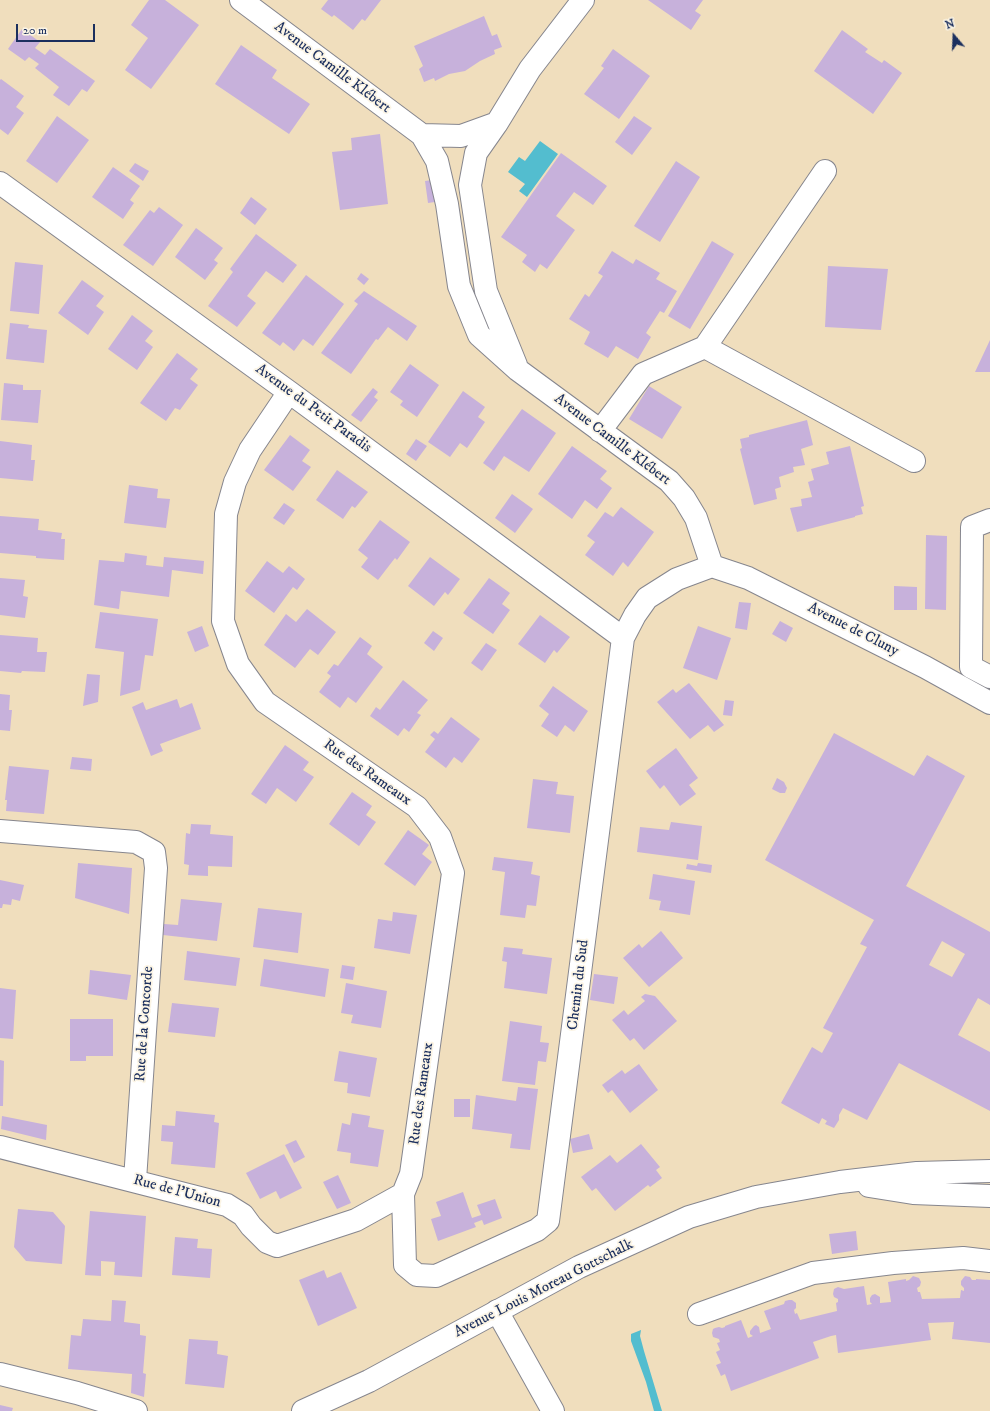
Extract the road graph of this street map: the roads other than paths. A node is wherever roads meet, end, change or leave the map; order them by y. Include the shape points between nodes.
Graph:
1 (241, 0) edge
2 (583, 0) edge
3 (497, 123) junction
4 (422, 135) junction
5 (825, 171) dead end
6 (0, 184) edge
7 (705, 347) junction
8 (518, 370) junction
9 (290, 392) junction
10 (600, 431) junction
11 (914, 461) dead end
12 (990, 520) edge
13 (712, 566) junction
14 (623, 638) junction
15 (990, 677) edge
16 (990, 703) edge
17 (0, 831) edge
18 (0, 1147) edge
19 (990, 1172) edge
20 (135, 1180) junction
21 (840, 1182) junction
22 (403, 1194) junction
23 (990, 1196) edge
24 (990, 1261) edge
25 (497, 1311) junction
26 (698, 1314) dead end
27 (0, 1374) edge
28 (136, 1411) edge
29 (303, 1411) edge
30 (553, 1411) edge

1 - 4 street, Avenue Camille Klébert
2 - 3 street via 530,69
3 - 4 street via 462,136
3 - 8 street via 476,153 470,185 486,291
4 - 8 street, Avenue Camille Klébert via 437,161 459,286 479,335
5 - 7 street
6 - 9 street, Avenue du Petit Paradis
7 - 10 street via 643,374
7 - 11 street
8 - 10 street, Avenue Camille Klébert
9 - 14 street, Avenue du Petit Paradis
9 - 22 street, Rue des Rameaux via 250,450 235,482 226,514 223,621 238,664 265,702 416,807 440,837 453,873 412,1174
10 - 13 street, Avenue Camille Klébert via 668,481 684,498 696,518
12 - 15 street via 972,527 971,667
13 - 14 street, Chemin du Sud via 677,579 647,598
13 - 16 street, Avenue de Cluny via 755,581 925,667
14 - 22 street, Chemin du Sud via 548,1221 537,1230 436,1276 417,1275 405,1265
17 - 20 street, Rue de la Concorde via 136,842 154,852 156,868
18 - 20 street, Rue de l'Union
19 - 21 street, Avenue Louis Moreau Gottschalk via 917,1173
20 - 22 street, Rue de l'Union via 227,1205 243,1215 267,1242 277,1246 356,1220
21 - 23 street, Avenue Louis Moreau Gottschalk via 912,1193
21 - 25 street, Avenue Louis Moreau Gottschalk via 756,1197 689,1217 580,1267
24 - 26 street via 964,1258 893,1263 813,1273
25 - 29 street, Avenue Louis Moreau Gottschalk via 369,1381
25 - 30 street
27 - 28 street

